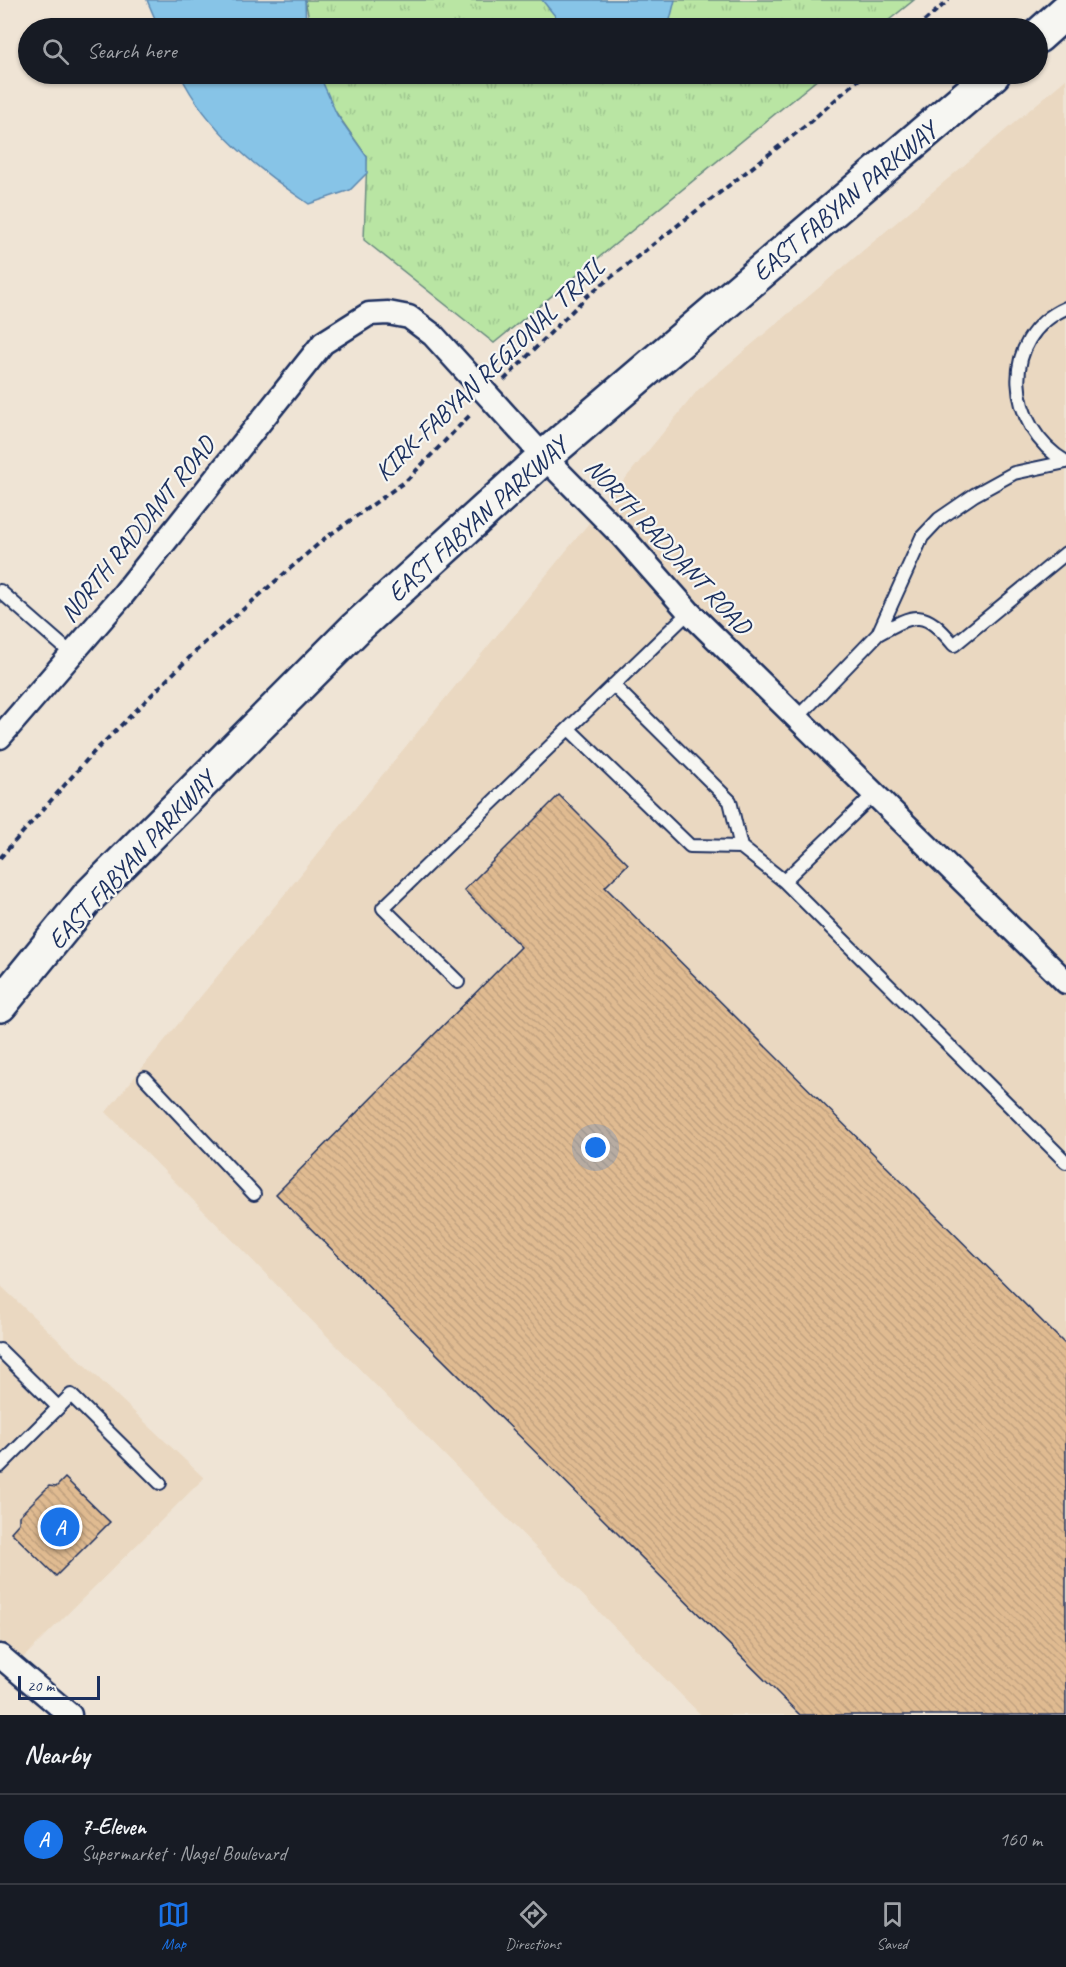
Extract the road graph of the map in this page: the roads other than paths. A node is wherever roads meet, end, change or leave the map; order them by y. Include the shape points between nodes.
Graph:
1 (1066, 12) edge
2 (1048, 27) edge
3 (981, 84) edge
4 (1066, 308) edge
5 (544, 457) junction
6 (1066, 462) edge
7 (1066, 553) edge
8 (0, 591) edge
9 (688, 612) junction
10 (878, 634) junction
11 (72, 654) junction
12 (613, 685) junction
13 (797, 718) junction
14 (568, 729) junction
15 (0, 737) edge
16 (873, 795) junction
17 (741, 847) junction
18 (784, 880) junction
19 (458, 982) dead end
20 (1066, 982) edge
21 (0, 1005) edge
22 (145, 1078) dead end
23 (1066, 1162) edge
24 (254, 1194) dead end
25 (0, 1350) edge
26 (58, 1407) junction
27 (0, 1466) edge
28 (160, 1482) dead end
29 (0, 1656) edge
30 (70, 1715) edge

1 - 2 main road
3 - 5 main road, EAST FABYAN PARKWAY
4 - 6 lane via 1035,334 1020,368 1018,386 1026,423 1050,452
5 - 9 street, NORTH RADDANT ROAD via 622,536
5 - 11 street, NORTH RADDANT ROAD via 433,335 409,317 388,312 369,314 324,343
5 - 21 main road, EAST FABYAN PARKWAY via 356,628 97,889
6 - 10 lane via 1014,473 939,519 922,537
7 - 10 lane via 954,645 926,617 909,617
8 - 11 lane
9 - 12 lane
9 - 13 street, NORTH RADDANT ROAD
10 - 13 lane
11 - 15 street, NORTH RADDANT ROAD
12 - 14 lane
12 - 17 lane via 730,801
13 - 16 street, NORTH RADDANT ROAD
14 - 17 lane via 690,846
14 - 19 lane via 383,908
16 - 18 lane
16 - 20 street, NORTH RADDANT ROAD
17 - 18 lane
18 - 23 lane
22 - 24 lane
25 - 26 lane
26 - 27 lane
26 - 28 lane via 71,1395
29 - 30 street

